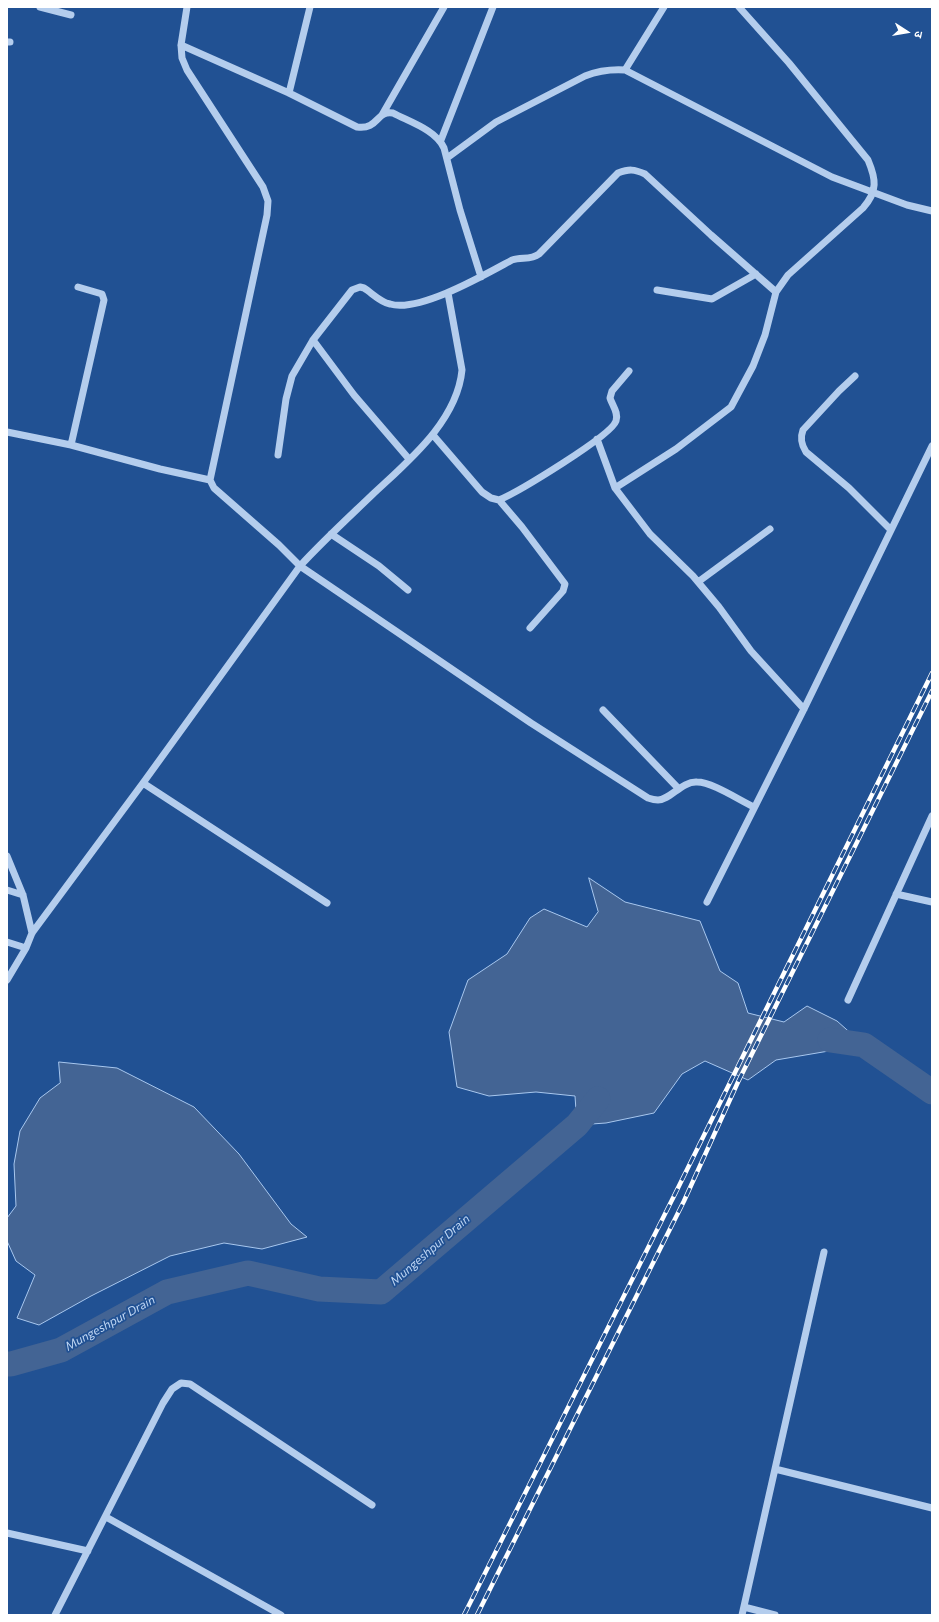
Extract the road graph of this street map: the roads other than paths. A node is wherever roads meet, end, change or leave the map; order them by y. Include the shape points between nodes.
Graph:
1 (40, 7) edge
2 (187, 7) edge
3 (310, 7) edge
4 (444, 7) edge
5 (493, 7) edge
6 (664, 7) edge
7 (739, 7) edge
8 (72, 15) dead end
9 (181, 45) junction
10 (625, 70) junction
11 (289, 92) junction
12 (382, 115) junction
13 (441, 140) junction
14 (446, 158) junction
15 (874, 192) junction
16 (932, 212) edge
17 (756, 274) junction
18 (481, 276) junction
19 (78, 287) dead end
20 (657, 290) dead end
21 (776, 292) junction
22 (448, 293) junction
23 (314, 340) junction
24 (629, 371) dead end
25 (855, 376) dead end
26 (7, 432) edge
27 (432, 435) junction
28 (597, 439) junction
29 (71, 445) junction
30 (932, 446) edge
31 (278, 455) dead end
32 (409, 460) junction
33 (210, 480) junction
34 (615, 488) junction
35 (499, 500) junction
36 (770, 529) dead end
37 (891, 530) junction
38 (331, 534) junction
39 (300, 566) junction
40 (698, 582) junction
41 (408, 590) dead end
42 (530, 628) dead end
43 (804, 709) junction
44 (603, 710) dead end
45 (144, 783) junction
46 (678, 788) junction
47 (754, 808) junction
48 (932, 816) edge
49 (930, 824) edge
50 (7, 856) edge
51 (7, 890) edge
52 (896, 894) junction
53 (23, 895) junction
54 (707, 902) dead end
55 (932, 902) edge
56 (328, 903) dead end
57 (32, 933) junction
58 (7, 942) edge
59 (26, 948) junction
60 (7, 980) edge
61 (848, 1000) dead end
62 (824, 1252) dead end
63 (775, 1469) junction
64 (372, 1505) dead end
65 (932, 1508) edge
66 (106, 1517) junction
67 (7, 1533) edge
68 (88, 1551) junction
69 (743, 1611) edge
70 (55, 1615) edge
71 (281, 1615) edge
72 (775, 1615) edge

1 - 8 street
2 - 9 street
3 - 11 street
4 - 12 street
5 - 13 street
6 - 10 street
7 - 15 street via 868,160 874,176
9 - 11 street
9 - 33 street via 182,58 187,70 263,187 268,201
10 - 14 street via 607,70 585,76 496,122
10 - 15 street via 832,177
11 - 12 street via 365,128 374,124
12 - 13 street via 388,112 393,114
13 - 14 street
14 - 18 street
15 - 16 street
15 - 21 street via 863,208 788,275
17 - 18 street via 645,174 628,169 618,173 539,254 533,258 512,260
17 - 20 street via 712,299
17 - 21 street
18 - 22 street
19 - 29 street via 102,294 104,300
21 - 34 street via 755,360 731,407 676,449
22 - 23 street via 396,306 384,302 364,288 356,288 348,294
22 - 27 street via 462,370 461,382 452,405
23 - 31 street via 292,376
23 - 32 street via 354,395
24 - 28 street via 612,391 610,398 616,412 615,424
25 - 37 street via 803,430 802,445 806,452 849,488
26 - 29 street
27 - 32 street
27 - 35 street via 482,492
28 - 34 street
28 - 35 street via 558,467
29 - 33 street
30 - 37 street
32 - 38 street
33 - 39 street via 214,488
34 - 40 street via 650,534
35 - 42 street via 565,584 563,591
36 - 40 street
37 - 43 street
38 - 39 street
38 - 41 street via 379,566
39 - 45 street
39 - 46 street via 531,723 648,798 657,800 666,797
40 - 43 street via 751,651
43 - 47 street
44 - 46 street
45 - 56 street
45 - 57 street
46 - 47 street via 695,781 707,783
47 - 54 street
48 - 49 street
49 - 52 street
50 - 53 street
51 - 53 street
52 - 55 street
52 - 61 street
53 - 57 street
57 - 59 street
58 - 59 street
59 - 60 street
62 - 63 street
63 - 65 street
63 - 69 street
64 - 66 street via 190,1384 181,1383 172,1389 163,1403
66 - 68 street
66 - 71 street
67 - 68 street
68 - 70 street
69 - 72 street

